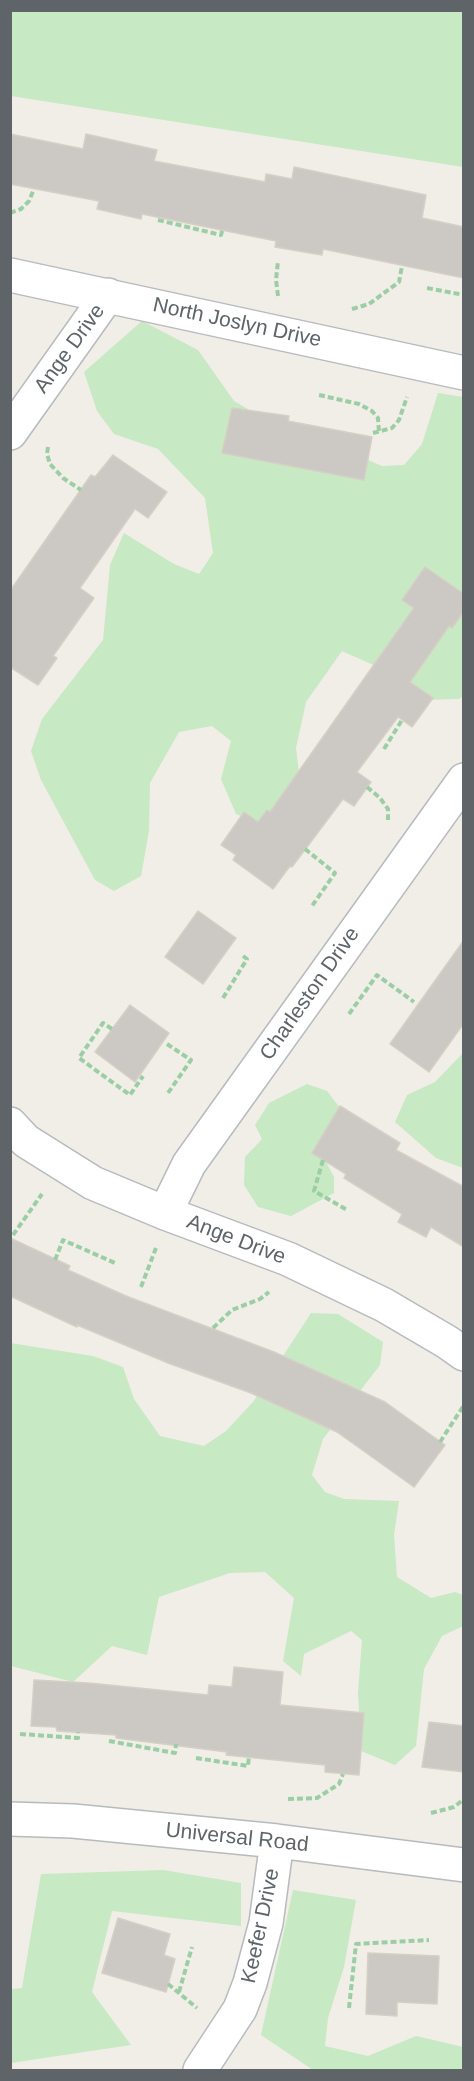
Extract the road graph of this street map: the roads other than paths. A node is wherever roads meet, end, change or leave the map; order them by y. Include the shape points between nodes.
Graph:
1 (10, 275) edge
2 (108, 295) junction
3 (464, 372) edge
4 (10, 433) edge
5 (464, 780) edge
6 (10, 1124) edge
7 (165, 1213) junction
8 (464, 1354) edge
9 (10, 1819) edge
10 (278, 1841) junction
11 (464, 1865) edge
12 (200, 2070) edge

1 - 2 street, North Joslyn Drive
2 - 3 street, North Joslyn Drive
2 - 4 street, Ange Drive
5 - 7 street, Charleston Drive via 189,1164
6 - 7 street, Ange Drive via 26,1141 93,1183
7 - 8 street, Ange Drive via 288,1259 384,1305
9 - 10 street, Universal Road via 73,1821
10 - 11 street, Universal Road
10 - 12 street, Keefer Drive via 266,1923 250,1983 240,2009

